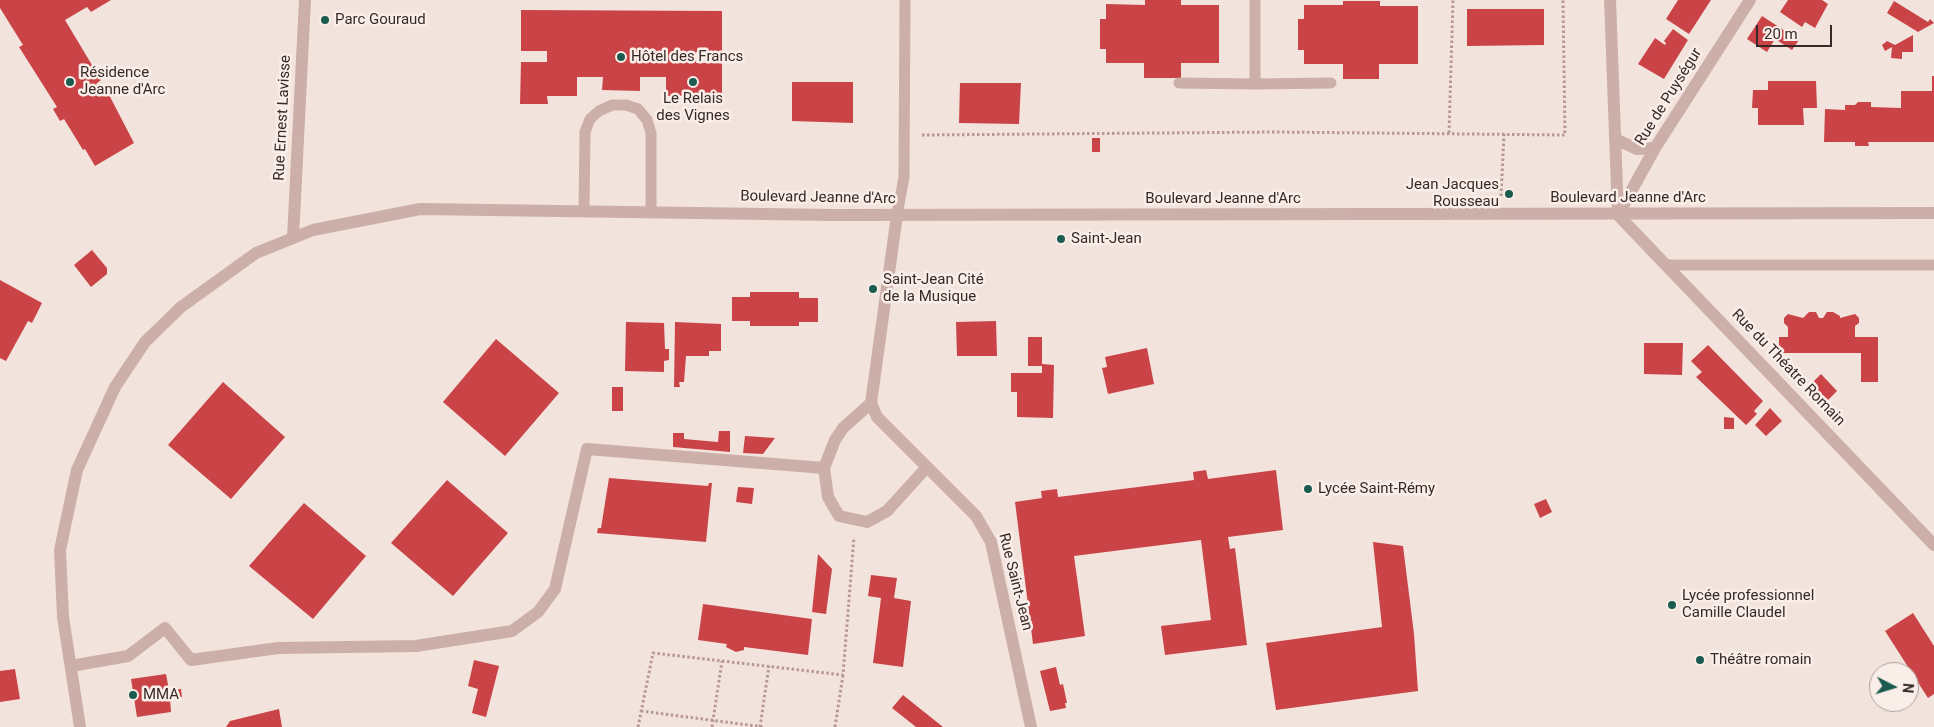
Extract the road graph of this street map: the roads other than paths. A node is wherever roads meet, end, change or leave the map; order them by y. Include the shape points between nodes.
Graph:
1 (305, 0) edge
2 (905, 0) edge
3 (1255, 0) edge
4 (1610, 0) edge
5 (1750, 0) edge
6 (1332, 83) dead end
7 (1179, 84) dead end
8 (1254, 84) junction
9 (1615, 139) junction
10 (1655, 148) junction
11 (584, 211) junction
12 (651, 212) junction
13 (1934, 213) edge
14 (1618, 214) junction
15 (897, 215) junction
16 (293, 238) junction
17 (1666, 265) junction
18 (1934, 265) edge
19 (871, 403) junction
20 (927, 467) junction
21 (824, 468) junction
22 (1934, 545) edge
23 (71, 666) junction
24 (80, 727) edge
25 (1031, 727) edge

1 - 16 street, Rue Ernest Lavisse
2 - 15 lane via 904,177
3 - 8 lane
4 - 9 street
5 - 10 street, Rue de Puységur
6 - 8 lane
7 - 8 lane
9 - 10 street via 1637,148
9 - 14 street
10 - 14 street, Rue de Puységur
11 - 12 street, Boulevard Jeanne d'Arc
11 - 12 lane via 584,132 590,119 599,111 612,105 626,105 638,109 647,120 651,133
11 - 16 street, Boulevard Jeanne d'Arc via 420,209 313,230
12 - 15 street, Boulevard Jeanne d'Arc
13 - 14 street, Boulevard Jeanne d'Arc
14 - 15 street, Boulevard Jeanne d'Arc
14 - 17 street, Rue du Théatre Romain
15 - 19 street
16 - 23 street, Boulevard Jeanne d'Arc via 256,253 181,307 145,342 114,387 77,470 60,550 63,617
17 - 18 lane
17 - 22 street, Rue du Théatre Romain
19 - 20 street, Rue Saint-Jean via 877,417
19 - 21 street via 842,428
20 - 21 street via 887,511 867,522 839,516 828,497
20 - 25 street, Rue Saint-Jean via 976,516 991,542
21 - 23 street via 587,449 555,589 538,612 512,631 416,646 278,648 191,660 165,628 128,656
23 - 24 street, Boulevard Jeanne d'Arc

